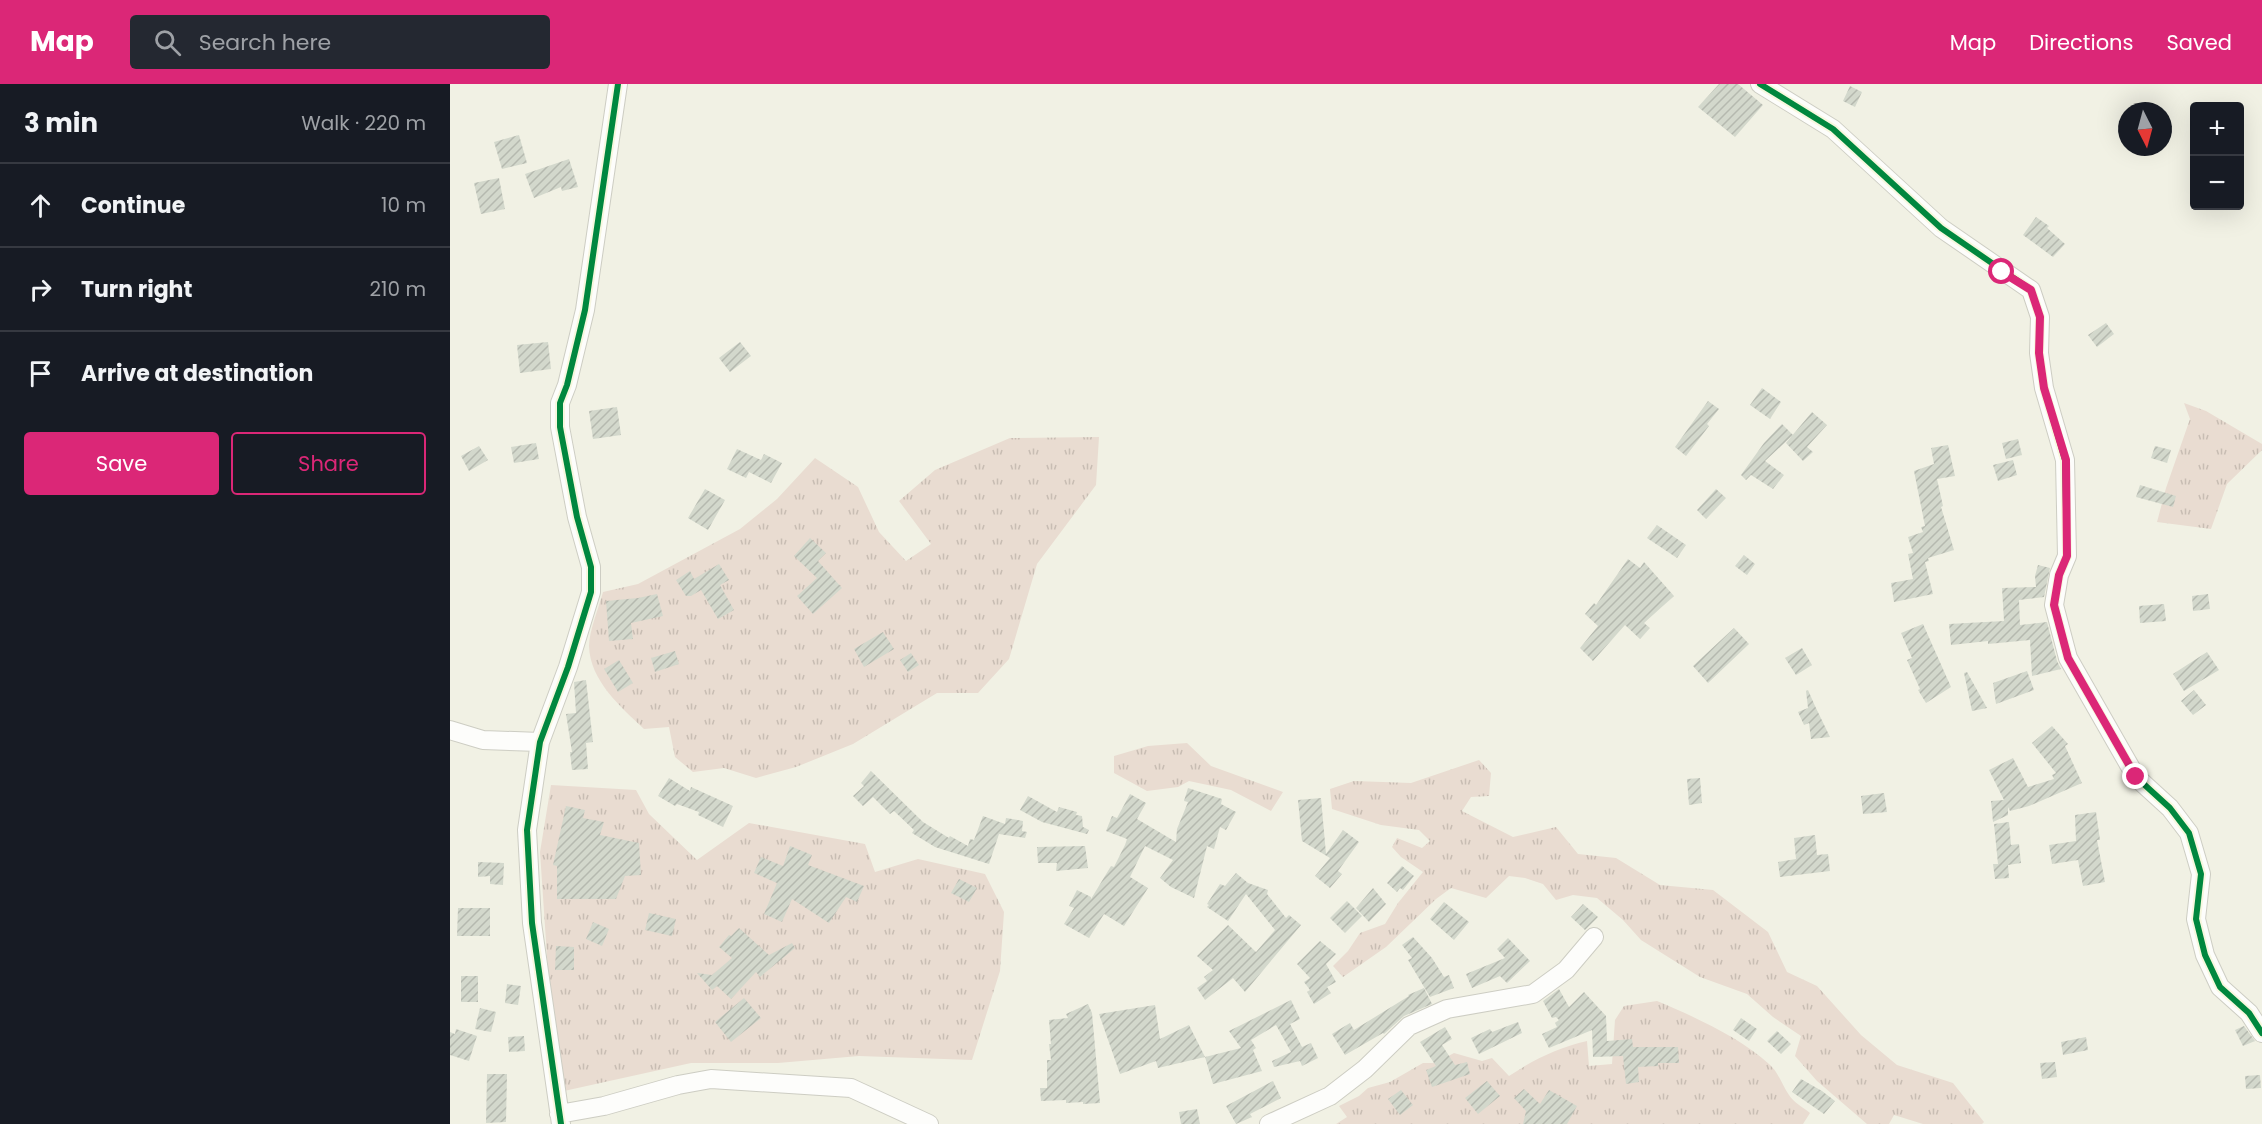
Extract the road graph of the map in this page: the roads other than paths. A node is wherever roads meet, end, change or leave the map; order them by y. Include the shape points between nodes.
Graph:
1 (618, 84) edge
2 (1760, 84) edge
3 (450, 730) edge
4 (540, 742) junction
5 (1594, 937) dead end
6 (2262, 1033) edge
7 (560, 1119) edge
8 (929, 1124) edge
9 (1269, 1124) edge

1 - 4 street via 585,310 560,403 562,438 591,567 591,592
2 - 6 street via 1833,129 1941,228 2031,290 2040,317 2039,353 2044,388 2066,460 2067,556 2054,605 2068,658 2136,777 2170,808 2189,833 2201,873 2196,919 2205,955 2220,987 2249,1013
3 - 4 street via 483,740
4 - 7 street via 527,830 532,923
5 - 9 street via 1566,970 1533,994 1447,1009 1409,1026 1330,1096
7 - 8 street via 711,1079 851,1088

